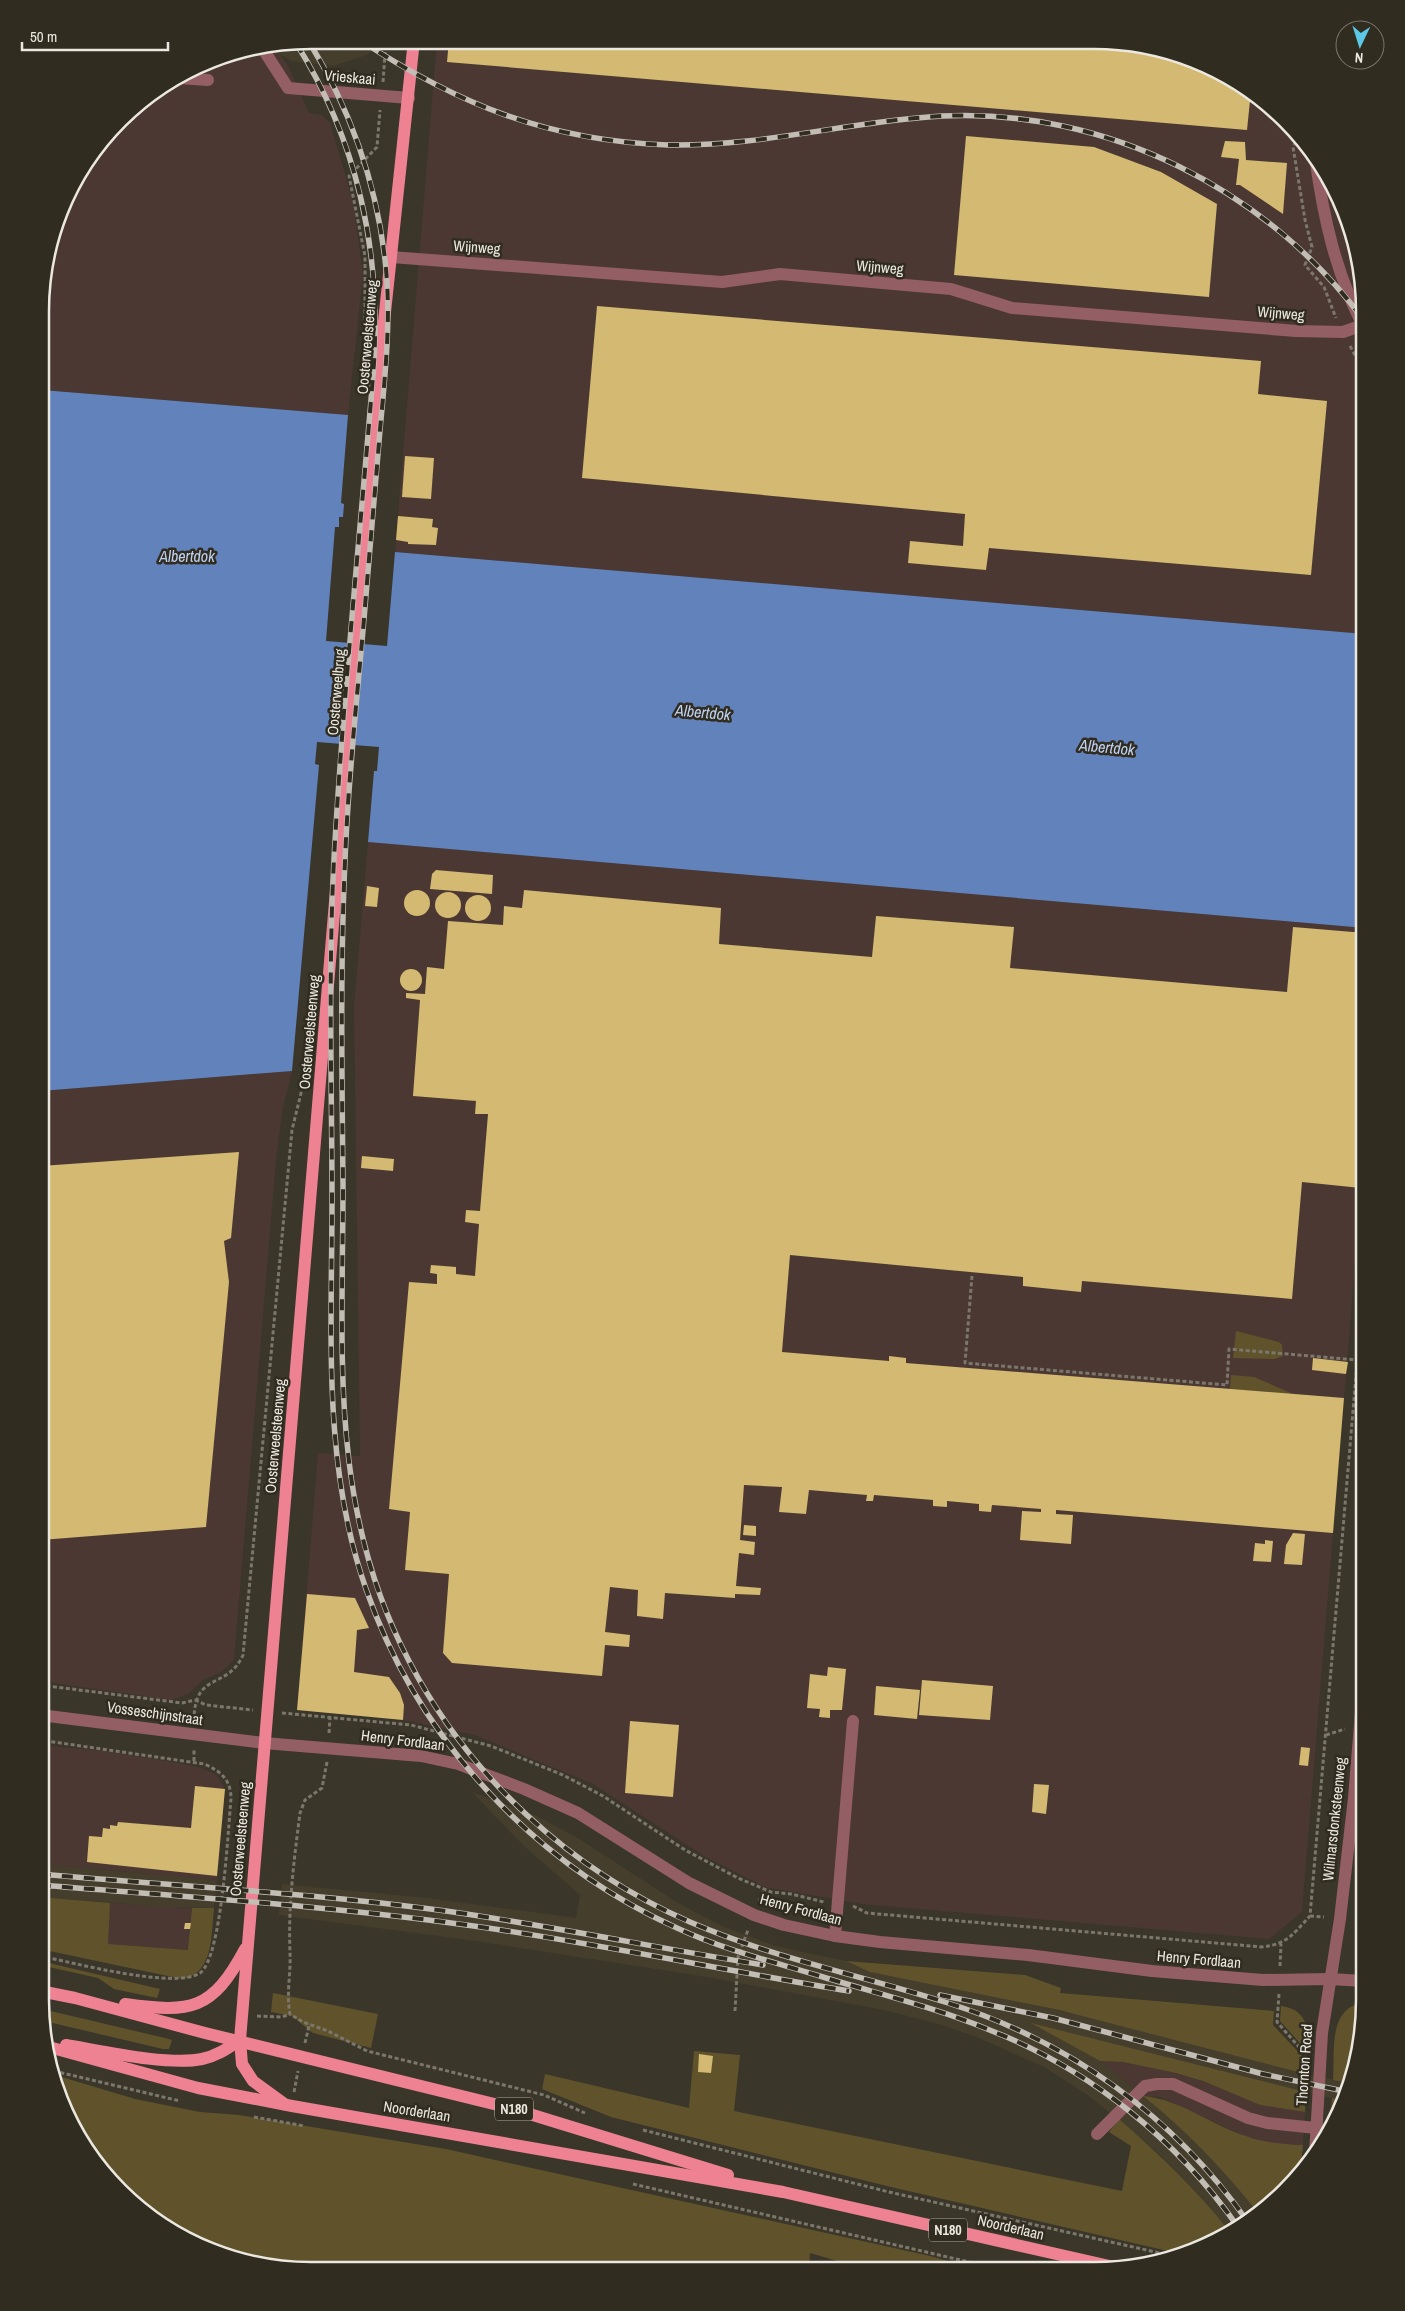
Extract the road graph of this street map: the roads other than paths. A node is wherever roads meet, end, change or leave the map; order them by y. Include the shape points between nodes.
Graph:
1 (413, 49) edge
2 (265, 53) edge
3 (190, 79) edge
4 (208, 80) dead end
5 (409, 98) junction
6 (1318, 175) edge
7 (391, 257) junction
8 (1356, 307) edge
9 (1356, 329) edge
10 (357, 638) joint
11 (347, 749) joint
12 (49, 1716) edge
13 (853, 1721) dead end
14 (264, 1743) junction
15 (1356, 1771) edge
16 (835, 1936) junction
17 (247, 1945) junction
18 (1330, 1979) junction
19 (1356, 1981) edge
20 (49, 1993) edge
21 (75, 1998) junction
22 (240, 2040) junction
23 (53, 2044) edge
24 (53, 2048) edge
25 (289, 2106) junction
26 (1316, 2128) junction
27 (1097, 2134) dead end
28 (1316, 2141) edge
29 (783, 2192) junction
30 (1092, 2262) edge

1 - 5 main road, Oosterweelsteenweg
2 - 5 street, Vrieskaai via 288,88
3 - 4 street
5 - 7 main road, Oosterweelsteenweg
6 - 8 street via 1336,258
7 - 9 street, Wijnweg via 722,282 789,275 951,289 1012,308 1296,331 1343,332
7 - 10 main road, Oosterweelsteenweg
10 - 11 main road, Oosterweelbrug
11 - 14 main road, Oosterweelsteenweg
12 - 14 street, Vosseschijnstraat
13 - 16 street
14 - 16 street, Henry Fordlaan via 444,1760 524,1788 578,1814 689,1883 754,1915
14 - 17 main road, Oosterweelsteenweg
15 - 18 street, Wilmarsdonksteenweg
16 - 18 street, Henry Fordlaan via 1152,1971 1280,1980
17 - 21 main road via 224,1986 199,2004 158,2009
17 - 22 main road, Oosterweelsteenweg
18 - 19 street, Henry Fordlaan
18 - 26 street, Thornton Road
20 - 21 main road, Noorderlaan / N180
21 - 22 main road, Noorderlaan / N180
22 - 23 main road via 202,2059 175,2061
22 - 25 main road, Oosterweelsteenweg via 242,2064 253,2082
22 - 29 main road, Noorderlaan / N180 via 510,2108
24 - 25 main road, Noorderlaan / N180 via 143,2074
25 - 29 main road, Noorderlaan / N180
26 - 27 street via 1248,2118 1173,2084 1157,2084 1145,2086
26 - 28 street, Thornton Road
29 - 30 main road, Noorderlaan / N180

